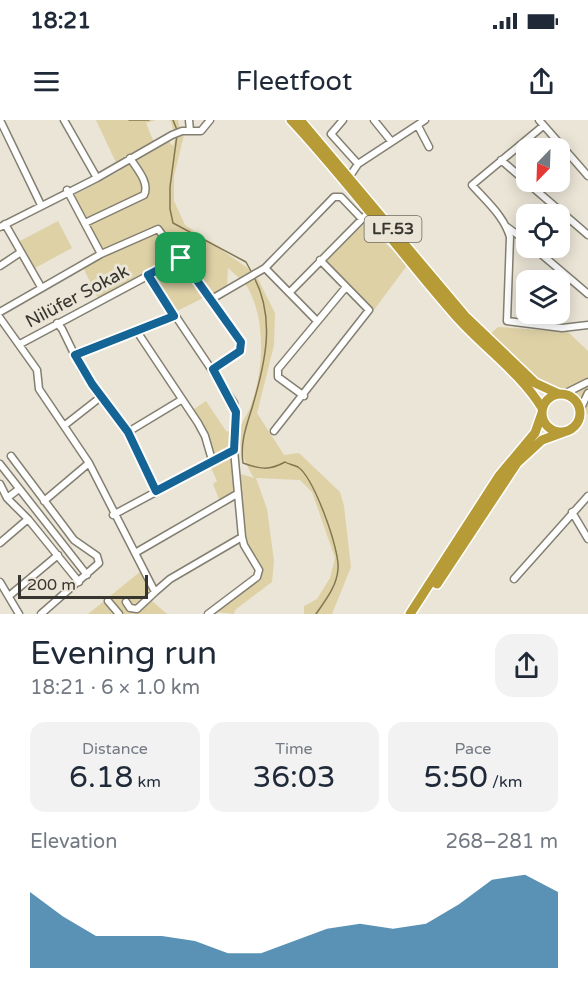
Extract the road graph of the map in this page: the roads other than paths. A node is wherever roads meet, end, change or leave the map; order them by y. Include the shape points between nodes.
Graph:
1 (0, 120) edge
2 (64, 120) edge
3 (189, 120) edge
4 (210, 120) edge
5 (290, 120) edge
6 (300, 120) edge
7 (343, 120) edge
8 (374, 120) edge
9 (425, 120) edge
10 (541, 123) edge
11 (418, 126) junction
12 (186, 131) junction
13 (391, 141) junction
14 (429, 147) dead end
15 (130, 158) junction
16 (501, 160) junction
17 (358, 164) junction
18 (350, 176) junction
19 (588, 176) edge
20 (97, 178) junction
21 (67, 190) junction
22 (41, 205) junction
23 (370, 212) junction
24 (361, 218) junction
25 (85, 223) junction
26 (3, 225) edge
27 (507, 227) junction
28 (516, 234) edge
29 (588, 235) edge
30 (21, 252) junction
31 (101, 254) junction
32 (181, 258) junction
33 (546, 258) edge
34 (320, 260) junction
35 (0, 266) edge
36 (263, 269) junction
37 (148, 275) junction
38 (41, 287) junction
39 (346, 287) junction
40 (290, 292) junction
41 (588, 294) edge
42 (210, 300) junction
43 (0, 312) edge
44 (174, 316) junction
45 (0, 318) edge
46 (316, 320) junction
47 (57, 323) junction
48 (588, 325) edge
49 (136, 330) junction
50 (20, 344) junction
51 (75, 355) junction
52 (213, 369) junction
53 (588, 382) edge
54 (588, 393) edge
55 (562, 394) junction
56 (102, 396) junction
57 (304, 396) junction
58 (181, 400) junction
59 (542, 410) junction
60 (579, 410) junction
61 (65, 425) junction
62 (274, 431) dead end
63 (128, 432) junction
64 (564, 432) junction
65 (234, 450) junction
66 (11, 456) dead end
67 (212, 460) junction
68 (89, 463) junction
69 (0, 464) edge
70 (0, 484) edge
71 (20, 489) junction
72 (156, 491) junction
73 (237, 494) junction
74 (588, 496) edge
75 (7, 498) junction
76 (44, 501) junction
77 (572, 512) junction
78 (113, 514) junction
79 (28, 519) junction
80 (242, 537) junction
81 (588, 539) edge
82 (0, 543) edge
83 (135, 553) junction
84 (58, 555) junction
85 (87, 575) junction
86 (514, 579) dead end
87 (0, 582) edge
88 (80, 582) junction
89 (155, 592) junction
90 (9, 596) junction
91 (108, 601) dead end
92 (126, 602) dead end
93 (19, 614) edge
94 (41, 614) edge
95 (119, 614) edge
96 (208, 614) edge
97 (410, 614) edge
98 (417, 614) edge

1 - 22 street
2 - 20 street
3 - 12 street
4 - 12 street via 201,131
5 - 23 highway, LF.53
6 - 18 highway, LF.53
7 - 17 street via 331,134
8 - 13 street
9 - 11 street
10 - 16 street
10 - 19 street
11 - 13 street
11 - 14 street
12 - 15 street
13 - 17 street
15 - 20 street
15 - 25 street via 145,182 144,195
16 - 27 street via 472,185
16 - 29 street
17 - 18 street
18 - 55 highway, LF.53 via 486,338 535,383
20 - 21 street
21 - 22 street
21 - 25 street
22 - 26 street
23 - 24 street
23 - 59 highway, LF.53 via 457,316 530,389
24 - 34 street
24 - 36 street via 341,197 334,197
25 - 31 street
26 - 30 street
27 - 28 street
27 - 48 street via 507,321 562,328
30 - 35 street
30 - 38 street
31 - 32 street via 158,229
31 - 38 street
32 - 37 street, Nilüfer Sokak
32 - 42 street
33 - 41 street
34 - 39 street
34 - 40 street
36 - 40 street
36 - 42 street
37 - 44 street
37 - 47 street, Nilüfer Sokak
38 - 43 street
39 - 46 street
39 - 57 street via 369,310
40 - 46 street
42 - 52 street via 241,342 240,351
44 - 49 street
44 - 52 street
45 - 50 street
46 - 57 street via 276,373
47 - 50 street, Nilüfer Sokak
47 - 51 street
49 - 51 street
49 - 58 street
50 - 61 street via 37,370 39,389
51 - 56 street
52 - 65 street via 236,412
53 - 55 street
54 - 60 street
55 - 59 highway via 547,400
55 - 60 highway, LF.53 via 574,400
56 - 61 street
56 - 63 street
57 - 62 street
58 - 63 street
58 - 67 street via 205,436
59 - 64 highway, LF.53 via 548,427
59 - 97 highway via 535,433 494,484
60 - 64 highway via 578,422
61 - 68 street
63 - 72 street
64 - 98 highway via 542,441 517,463
65 - 67 street
65 - 73 street
66 - 76 street
67 - 72 street
68 - 76 street
68 - 78 street
69 - 71 street
70 - 75 street
71 - 75 street
71 - 85 street
72 - 78 street
73 - 80 street
73 - 83 street
74 - 77 street
75 - 79 street
76 - 85 street via 74,540 96,556 99,562
77 - 81 street
77 - 86 street
78 - 83 street
79 - 82 street
79 - 84 street
80 - 89 street
80 - 96 street via 259,570 257,577
83 - 89 street
84 - 88 street
84 - 90 street
85 - 88 street
87 - 90 street
88 - 94 street
89 - 92 street via 137,609
90 - 93 street
91 - 95 street

